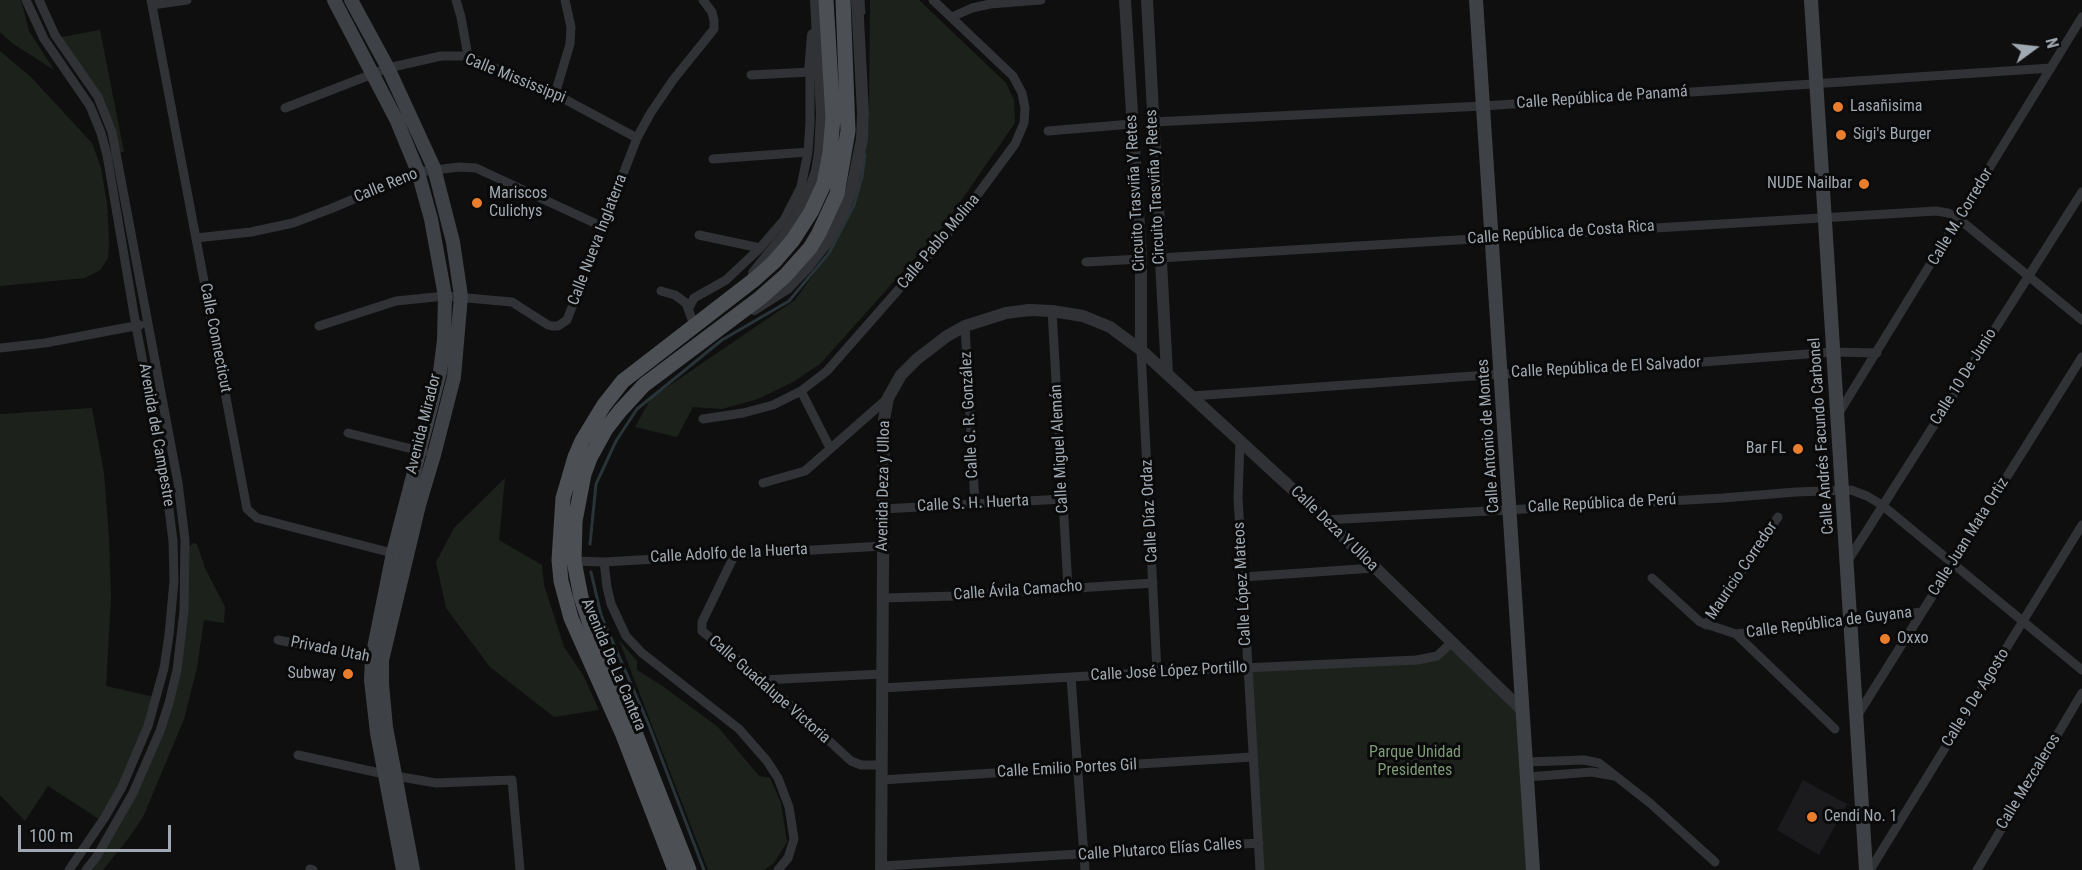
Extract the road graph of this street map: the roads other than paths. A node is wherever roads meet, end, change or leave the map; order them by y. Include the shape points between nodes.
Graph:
1 (26, 0) edge
2 (39, 0) edge
3 (187, 0) edge
4 (334, 0) edge
5 (351, 0) edge
6 (456, 0) edge
7 (565, 0) edge
8 (703, 0) edge
9 (843, 0) edge
10 (857, 0) edge
11 (933, 0) edge
12 (1041, 0) edge
13 (1125, 0) edge
14 (1147, 0) edge
15 (1476, 0) edge
16 (1811, 0) edge
17 (151, 3) edge
18 (820, 3) edge
19 (952, 17) junction
20 (2082, 17) edge
21 (468, 56) junction
22 (77, 65) junction
23 (388, 68) junction
24 (2051, 68) junction
25 (810, 72) junction
26 (68, 73) junction
27 (372, 74) junction
28 (751, 75) dead end
29 (1816, 84) junction
30 (555, 94) junction
31 (1483, 106) junction
32 (285, 108) dead end
33 (1153, 122) junction
34 (1132, 123) junction
35 (1048, 131) dead end
36 (637, 138) junction
37 (808, 152) junction
38 (713, 159) dead end
39 (434, 168) junction
40 (418, 172) junction
41 (2082, 192) edge
42 (1825, 217) junction
43 (1959, 219) junction
44 (603, 227) junction
45 (699, 236) dead end
46 (1491, 237) junction
47 (196, 238) junction
48 (760, 248) junction
49 (1160, 258) junction
50 (1141, 259) junction
51 (1086, 262) dead end
52 (2027, 276) junction
53 (742, 289) junction
54 (661, 291) dead end
55 (445, 296) junction
56 (461, 296) junction
57 (689, 308) junction
58 (1052, 311) junction
59 (2082, 320) edge
60 (726, 323) junction
61 (148, 324) junction
62 (694, 325) junction
63 (136, 326) junction
64 (319, 326) dead end
65 (965, 326) junction
66 (0, 348) edge
67 (1142, 350) junction
68 (1833, 352) junction
69 (1877, 353) junction
70 (2082, 357) edge
71 (1167, 373) junction
72 (1501, 374) junction
73 (801, 391) junction
74 (1192, 396) junction
75 (888, 398) junction
76 (604, 405) junction
77 (617, 415) junction
78 (1838, 416) junction
79 (703, 419) dead end
80 (348, 433) dead end
81 (1240, 441) junction
82 (830, 448) junction
83 (419, 451) junction
84 (434, 455) junction
85 (178, 483) junction
86 (763, 483) dead end
87 (166, 485) junction
88 (1843, 490) junction
89 (1063, 499) junction
90 (975, 504) junction
91 (1882, 506) junction
92 (883, 509) junction
93 (1510, 509) junction
94 (1778, 517) dead end
95 (1326, 520) junction
96 (2082, 525) edge
97 (883, 546) junction
98 (393, 553) junction
99 (735, 554) junction
100 (408, 556) junction
101 (574, 561) junction
102 (604, 562) junction
103 (1847, 563) junction
104 (1952, 563) junction
105 (1374, 568) junction
106 (1243, 577) junction
107 (1652, 578) dead end
108 (1153, 583) junction
109 (1068, 588) junction
110 (883, 598) junction
111 (1922, 612) junction
112 (1850, 619) junction
113 (2023, 621) junction
114 (1706, 625) junction
115 (1736, 634) junction
116 (278, 640) dead end
117 (1451, 643) junction
118 (377, 659) junction
119 (164, 668) junction
120 (1247, 668) junction
121 (177, 670) junction
122 (2082, 670) edge
123 (1157, 672) junction
124 (882, 674) junction
125 (1071, 677) junction
126 (763, 680) junction
127 (882, 688) junction
128 (2082, 693) edge
129 (1523, 711) junction
130 (1856, 718) junction
131 (1835, 729) dead end
132 (298, 755) dead end
133 (1252, 758) junction
134 (1526, 762) junction
135 (880, 765) junction
136 (1078, 768) junction
137 (390, 775) junction
138 (1617, 776) junction
139 (1527, 777) junction
140 (881, 780) junction
141 (1258, 843) junction
142 (1084, 855) junction
143 (1714, 862) dead end
144 (882, 868) edge
145 (69, 870) edge
146 (87, 870) edge
147 (403, 870) edge
148 (413, 870) edge
149 (520, 870) edge
150 (675, 870) edge
151 (689, 870) edge
152 (778, 870) edge
153 (1085, 870) edge
154 (1260, 870) edge
155 (1533, 870) edge
156 (1868, 870) edge
157 (1977, 870) edge

1 - 26 street, Avenida del Campestre via 44,39
2 - 22 street, Avenida del Campestre via 55,34
3 - 17 street
4 - 27 main road, Avenida Mirador
5 - 23 main road, Avenida Mirador
6 - 21 street
7 - 30 street via 570,44
8 - 36 street, Calle Nueva Inglaterra via 712,12 714,29 673,80
9 - 60 main road, Avenida De La Cantera via 849,131 837,194 810,248 785,276
10 - 60 street, Avenida De La Cantera via 862,139 844,210 826,243 787,288
11 - 19 street, Calle Pablo Molina
12 - 19 street via 990,4
13 - 34 street, Circuito Trasviña Y Retes
14 - 33 street, Circuito Trasviña y Retes
15 - 31 main road, Calle Antonio de Montes
16 - 29 main road, Calle Andrés Facundo Carbonel
17 - 47 street, Calle Connecticut
18 - 25 street
18 - 53 street, Avenida De La Cantera via 822,114 817,171 793,225
18 - 53 main road, Avenida De La Cantera via 833,118 824,184 793,240
19 - 73 street, Calle Pablo Molina via 1013,76 1022,93 1024,123 1015,144 956,224 827,371
20 - 24 street, Calle M. Corredor
21 - 23 street, Calle Mississippi via 441,56
21 - 30 street, Calle Mississippi
22 - 26 street
22 - 61 street, Avenida del Campestre via 98,97 112,132
23 - 27 street, Calle Mississippi
23 - 39 main road, Avenida Mirador
24 - 29 street, Calle República de Panamá
24 - 43 street, Calle M. Corredor
25 - 28 street
25 - 37 street
26 - 63 street, Avenida del Campestre via 90,106 107,155
27 - 32 street, Calle Mississippi
27 - 40 main road, Avenida Mirador
29 - 31 street, Calle República de Panamá
29 - 42 main road, Calle Andrés Facundo Carbonel
30 - 36 street, Calle Mississippi
31 - 33 street, Calle República de Panamá
31 - 46 main road, Calle Antonio de Montes
33 - 49 street, Circuito Trasviña y Retes
34 - 35 street
34 - 50 street, Circuito Trasviña Y Retes
36 - 44 street, Calle Nueva Inglaterra
37 - 38 street
37 - 48 street via 793,204
39 - 40 street, Calle Reno
39 - 44 street, Calle Reno via 476,168
39 - 56 main road, Avenida Mirador via 453,242
40 - 47 street, Calle Reno via 292,223
40 - 55 main road, Avenida Mirador via 432,219
41 - 52 street, Calle 10 De Junio
42 - 43 street, Calle República de Costa Rica via 1936,211
42 - 46 street, Calle República de Costa Rica
42 - 68 main road, Calle Andrés Facundo Carbonel
43 - 52 street
43 - 69 street, Calle M. Corredor
44 - 56 street, Calle Nueva Inglaterra via 567,320 558,326 548,325 512,302
45 - 48 street
46 - 49 street, Calle República de Costa Rica
46 - 72 main road, Calle Antonio de Montes
47 - 98 street, Calle Connecticut via 247,509 257,518
48 - 57 street via 726,280 694,298
49 - 71 street, Circuito Trasviña y Retes
50 - 51 street
50 - 67 street, Circuito Trasviña Y Retes
52 - 59 street
52 - 91 street, Calle 10 De Junio
53 - 62 main road, Avenida De La Cantera
54 - 57 street via 675,294
55 - 56 street, Calle Nueva Inglaterra
55 - 64 street, Calle Nueva Inglaterra via 396,301
55 - 83 main road, Avenida Mirador via 440,372
56 - 84 main road, Avenida Mirador via 454,377
57 - 62 street
58 - 65 street, Avenida Deza y Ulloa via 1006,313
58 - 67 street, Avenida Deza y Ulloa via 1083,316 1110,327
58 - 89 street, Calle Miguel Alemán
60 - 77 main road, Avenida De La Cantera via 644,385
61 - 63 street
61 - 85 street, Avenida del Campestre
62 - 76 main road, Avenida De La Cantera via 623,381
63 - 66 street
63 - 87 street, Avenida del Campestre
65 - 75 street, Avenida Deza y Ulloa via 917,359 901,375
65 - 90 street, Calle G. R. González
67 - 71 street, Calle Deza Y Ulloa
67 - 108 street, Calle Díaz Ordaz
68 - 69 street, Calle República de El Salvador
68 - 72 street, Calle República de El Salvador
68 - 78 main road, Calle Andrés Facundo Carbonel
69 - 78 street, Calle M. Corredor
70 - 104 street, Calle Juan Mata Ortiz
71 - 74 street, Calle Deza Y Ulloa
72 - 74 street, Calle República de El Salvador
72 - 93 main road, Calle Antonio de Montes
73 - 79 street, Calle Pablo Molina via 763,408
73 - 82 street
74 - 81 street, Calle Deza Y Ulloa
75 - 82 street
75 - 92 street, Avenida Deza y Ulloa via 884,420
76 - 77 main road
76 - 150 main road, Avenida De La Cantera via 582,441 569,476 560,525 561,581 571,618 623,735
77 - 101 main road, Avenida De La Cantera via 596,445 584,474 575,521
78 - 88 main road, Calle Andrés Facundo Carbonel
80 - 83 street
81 - 95 street, Calle Deza Y Ulloa
81 - 106 street, Calle López Mateos via 1238,498
82 - 86 street via 805,471
83 - 84 street
83 - 98 main road, Avenida Mirador
84 - 100 main road, Avenida Mirador
85 - 87 street
85 - 121 street, Avenida del Campestre via 186,579
87 - 119 street, Avenida del Campestre via 174,581
88 - 91 street via 1859,493
88 - 93 street, Calle República de Perú
88 - 103 main road, Calle Andrés Facundo Carbonel
89 - 90 street, Calle S. H. Huerta
89 - 109 street, Calle Miguel Alemán
90 - 92 street, Calle S. H. Huerta
91 - 103 street, Calle 10 De Junio
91 - 104 street
92 - 97 street, Avenida Deza y Ulloa
93 - 95 street, Calle República de Perú
93 - 129 main road, Calle Antonio de Montes
94 - 114 street, Mauricio Corredor
95 - 105 street, Calle Deza Y Ulloa
96 - 113 street, Calle 9 De Agosto
97 - 99 street, Calle Adolfo de la Huerta
97 - 110 street, Avenida Deza y Ulloa
98 - 100 street, Calle Connecticut
98 - 118 main road, Avenida Mirador
99 - 102 street, Calle Adolfo de la Huerta
99 - 126 street, Calle Guadalupe Victoria via 701,629
100 - 118 main road, Avenida Mirador
101 - 102 street, Calle Adolfo de la Huerta
101 - 151 main road, Avenida De La Cantera via 589,621
102 - 152 street via 611,604 626,636 642,653 740,729 778,778 789,807 794,839 788,858
103 - 112 main road, Calle Andrés Facundo Carbonel
104 - 111 street, Calle Juan Mata Ortiz
104 - 113 street
105 - 106 street
105 - 117 street, Calle Deza Y Ulloa
106 - 120 street, Calle López Mateos
107 - 114 street
108 - 109 street, Calle Ávila Camacho
108 - 123 street, Calle Díaz Ordaz
109 - 110 street, Calle Ávila Camacho
110 - 124 street, Avenida Deza y Ulloa
111 - 112 street, Calle República de Guyana
111 - 130 street, Calle Juan Mata Ortiz
112 - 115 street, Calle República de Guyana
112 - 130 main road, Calle Andrés Facundo Carbonel
113 - 122 street
113 - 156 street, Calle 9 De Agosto
114 - 115 street
115 - 131 street
116 - 118 street, Privada Utah
117 - 120 street, Calle José López Portillo via 1430,658
117 - 129 street, Calle Deza Y Ulloa
118 - 137 main road, Avenida Mirador
119 - 121 street
119 - 145 street, Avenida del Campestre via 138,752 105,817
120 - 123 street, Calle José López Portillo
120 - 133 street, Calle López Mateos
121 - 146 street, Avenida del Campestre via 160,731 133,793
123 - 125 street, Calle José López Portillo
124 - 126 street
124 - 127 street, Avenida Deza y Ulloa
125 - 127 street, Calle José López Portillo
125 - 136 street
126 - 135 street, Calle Guadalupe Victoria via 852,761
127 - 135 street, Avenida Deza y Ulloa
128 - 157 street, Calle Mezcaleros
129 - 134 main road, Calle Antonio de Montes
130 - 156 main road, Calle Andrés Facundo Carbonel
132 - 137 street
133 - 136 street, Calle Emilio Portes Gil
133 - 141 street, Calle López Mateos
134 - 138 street via 1593,761
134 - 139 main road, Calle Antonio de Montes
135 - 140 street, Avenida Deza y Ulloa
136 - 140 street, Calle Emilio Portes Gil
136 - 142 street
137 - 147 main road, Avenida Mirador
137 - 148 main road, Avenida Mirador
137 - 149 street via 436,783 512,780
138 - 139 street via 1592,772
138 - 143 street
139 - 155 main road, Calle Antonio de Montes
140 - 144 street, Avenida Deza y Ulloa
141 - 142 street, Calle Plutarco Elías Calles
141 - 154 street, Calle López Mateos
142 - 144 street, Calle Plutarco Elías Calles
142 - 153 street

